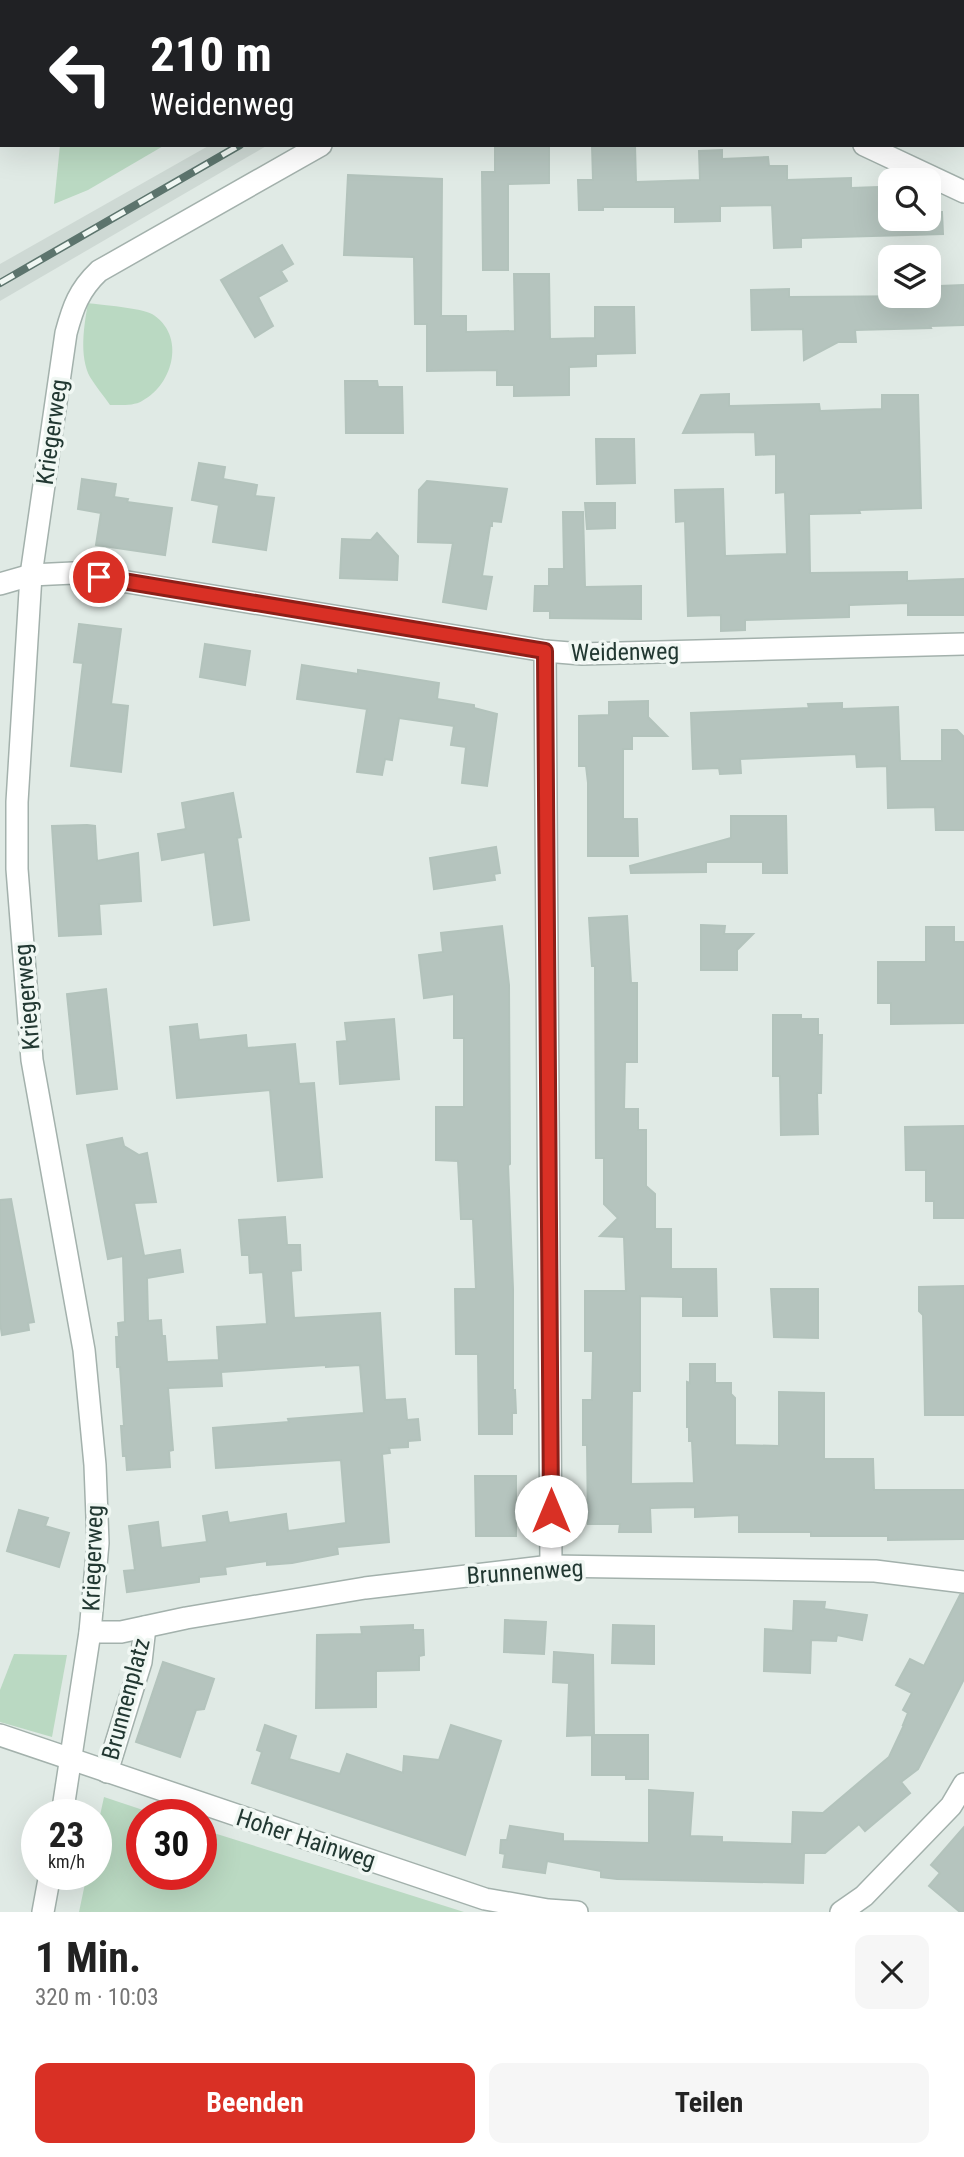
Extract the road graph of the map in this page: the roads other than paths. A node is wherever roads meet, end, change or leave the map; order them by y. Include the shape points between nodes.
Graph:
1 (317, 147) edge
2 (868, 147) edge
3 (964, 192) edge
4 (31, 575) junction
5 (0, 584) edge
6 (964, 644) edge
7 (545, 651) junction
8 (551, 1566) junction
9 (964, 1582) edge
10 (145, 1627) junction
11 (90, 1632) junction
12 (0, 1735) edge
13 (72, 1760) junction
14 (107, 1772) junction
15 (964, 1784) edge
16 (65, 1799) edge
17 (48, 1890) edge
18 (868, 1904) edge
19 (43, 1912) edge
20 (577, 1912) edge
21 (841, 1912) edge

1 - 4 street, Kriegerweg via 99,271 73,304
2 - 3 street
4 - 5 street, Weidenweg
4 - 7 street, Weidenweg via 73,573
4 - 11 street, Kriegerweg via 17,869 32,1060 84,1350 98,1543
6 - 7 street, Weidenweg via 583,654
7 - 8 street
8 - 9 street, Brunnenweg via 875,1571
8 - 10 street, Brunnenweg via 365,1588
10 - 11 street, Brunnenweg
10 - 14 street, Brunnenplatz via 141,1662
11 - 13 street, Kriegerweg
12 - 13 street, Hoher Hainweg
13 - 14 street, Hoher Hainweg
13 - 16 street, Kriegerweg
14 - 20 street, Hoher Hainweg via 485,1899
15 - 18 street via 951,1806
17 - 19 street
18 - 21 street

